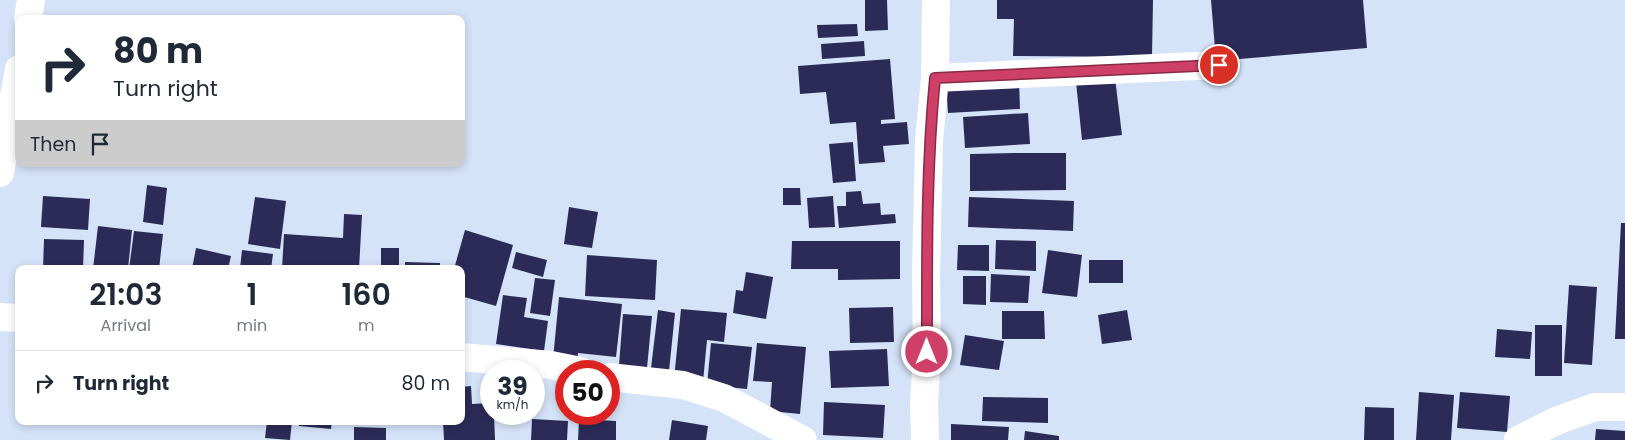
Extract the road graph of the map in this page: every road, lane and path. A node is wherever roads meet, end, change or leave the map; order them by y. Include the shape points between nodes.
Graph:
1 (31, 0) edge
2 (936, 0) edge
3 (29, 15) edge
4 (1219, 65) dead end
5 (935, 78) junction
6 (15, 91) edge
7 (0, 173) edge
8 (0, 317) edge
9 (15, 318) edge
10 (465, 357) edge
11 (555, 365) edge
12 (620, 378) edge
13 (1625, 407) edge
14 (804, 440) edge
15 (925, 440) edge
16 (1518, 440) edge

1 - 3 street
2 - 5 street
4 - 5 street
5 - 15 street via 929,151
6 - 7 street
8 - 9 street
10 - 11 street
12 - 14 street via 683,385 724,398
13 - 16 street via 1595,407

